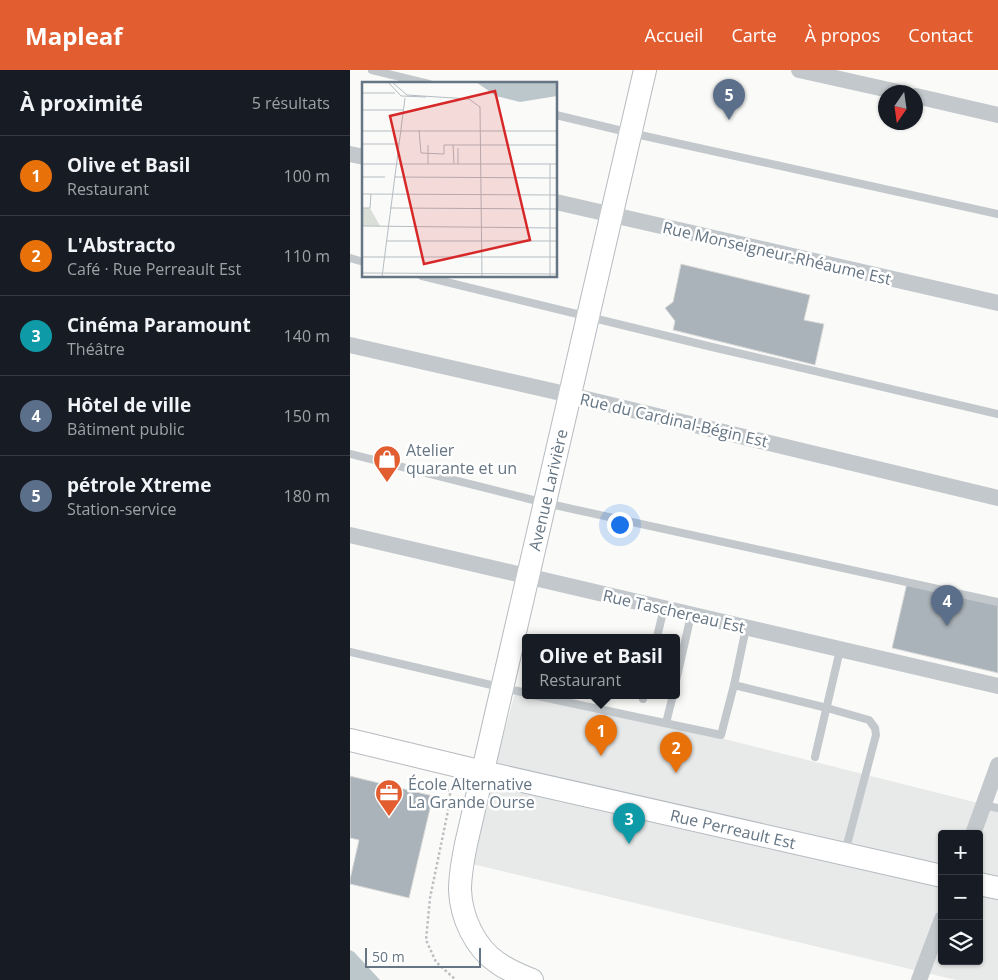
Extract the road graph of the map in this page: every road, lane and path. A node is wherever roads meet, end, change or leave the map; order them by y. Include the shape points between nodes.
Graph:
1 (372, 70) edge
2 (645, 70) edge
3 (800, 70) edge
4 (421, 82) edge
5 (878, 88) edge
6 (923, 98) edge
7 (558, 115) edge
8 (998, 115) edge
9 (631, 133) junction
10 (558, 202) edge
11 (998, 214) edge
12 (612, 215) junction
13 (430, 278) edge
14 (998, 303) edge
15 (588, 317) junction
16 (350, 345) edge
17 (570, 396) junction
18 (998, 414) edge
19 (350, 454) edge
20 (998, 498) edge
21 (545, 503) junction
22 (350, 535) edge
23 (528, 577) junction
24 (998, 602) edge
25 (664, 608) junction
26 (691, 615) junction
27 (746, 628) junction
28 (658, 634) edge
29 (840, 650) junction
30 (350, 652) edge
31 (680, 663) edge
32 (734, 685) junction
33 (998, 686) edge
34 (502, 688) junction
35 (522, 692) edge
36 (552, 699) edge
37 (672, 699) edge
38 (827, 708) junction
39 (666, 723) junction
40 (350, 740) edge
41 (815, 757) dead end
42 (998, 766) edge
43 (483, 772) junction
44 (433, 780) dead end
45 (991, 807) edge
46 (976, 830) edge
47 (844, 854) junction
48 (938, 875) edge
49 (983, 885) edge
50 (998, 888) edge
51 (942, 920) edge
52 (456, 980) edge
53 (532, 980) edge
54 (919, 980) edge

1 - 4 lane
2 - 9 main road, Avenue Larivière
3 - 5 street
6 - 8 street
7 - 9 lane
9 - 11 lane
9 - 12 main road, Avenue Larivière
10 - 12 street, Rue Monseigneur-Rhéaume Est
12 - 14 street, Rue Monseigneur-Rhéaume Est
12 - 15 main road, Avenue Larivière
13 - 15 lane
15 - 17 main road, Avenue Larivière
15 - 18 lane
16 - 17 street, Rue du Cardinal-Bégin Est
17 - 20 street, Rue du Cardinal-Bégin Est
17 - 21 main road, Avenue Larivière
19 - 21 lane
21 - 23 main road, Avenue Larivière
21 - 24 lane
22 - 23 street, Rue Taschereau Est
23 - 25 street, Rue Taschereau Est
23 - 34 main road, Avenue Larivière
25 - 26 street, Rue Taschereau Est
25 - 28 lane
26 - 27 street, Rue Taschereau Est
26 - 31 lane
27 - 29 street, Rue Taschereau Est
27 - 32 lane
29 - 33 street, Rue Taschereau Est
29 - 38 lane
30 - 34 lane
32 - 38 lane
32 - 39 lane via 721,735
34 - 35 lane
34 - 43 main road, Avenue Larivière
36 - 39 lane
37 - 39 lane
38 - 41 lane
38 - 47 lane via 869,720 876,728
40 - 43 main road, Rue Perreault Est
42 - 45 street
43 - 47 main road, Rue Perreault Est
43 - 53 main road, Avenue Larivière via 462,868 460,890 463,911 482,948 496,962
44 - 52 path via 442,782 450,791 450,801 430,898 426,940 436,962
45 - 46 street
47 - 48 main road, Rue Perreault Est
49 - 50 main road
51 - 54 street

